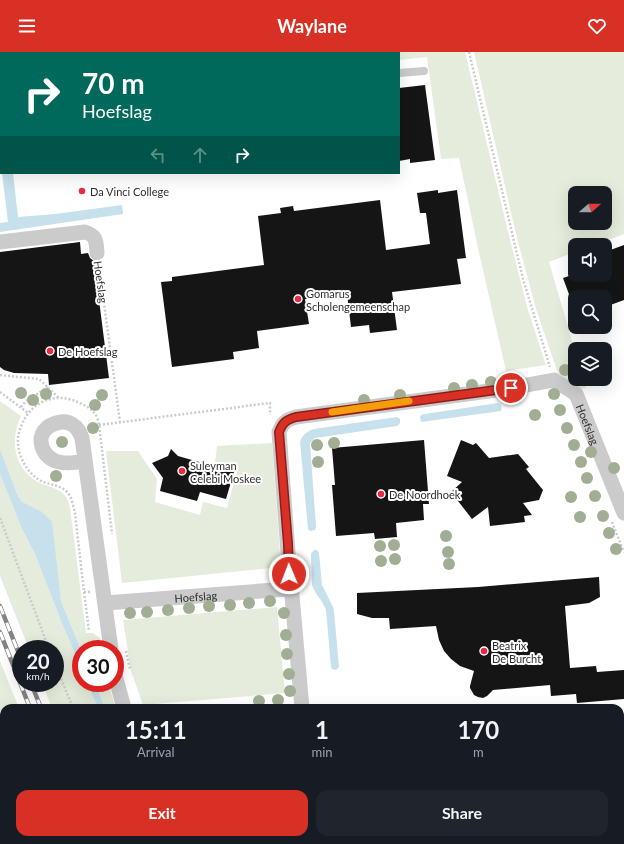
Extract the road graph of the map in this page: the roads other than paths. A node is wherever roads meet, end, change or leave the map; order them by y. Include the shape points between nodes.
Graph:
1 (424, 71) dead end
2 (400, 73) edge
3 (0, 242) edge
4 (99, 246) road end
5 (85, 460) dead end
6 (624, 513) edge
7 (288, 589) junction
8 (105, 603) junction
9 (109, 640) edge
10 (120, 692) edge
11 (123, 704) edge
12 (302, 704) edge

1 - 2 lane
3 - 4 street via 85,232 94,236
5 - 8 street
6 - 7 street, Hoefslag via 576,394 554,380 296,417 282,424 279,432 289,566
7 - 8 street, Hoefslag
7 - 12 street via 292,592
8 - 9 street
10 - 11 street

